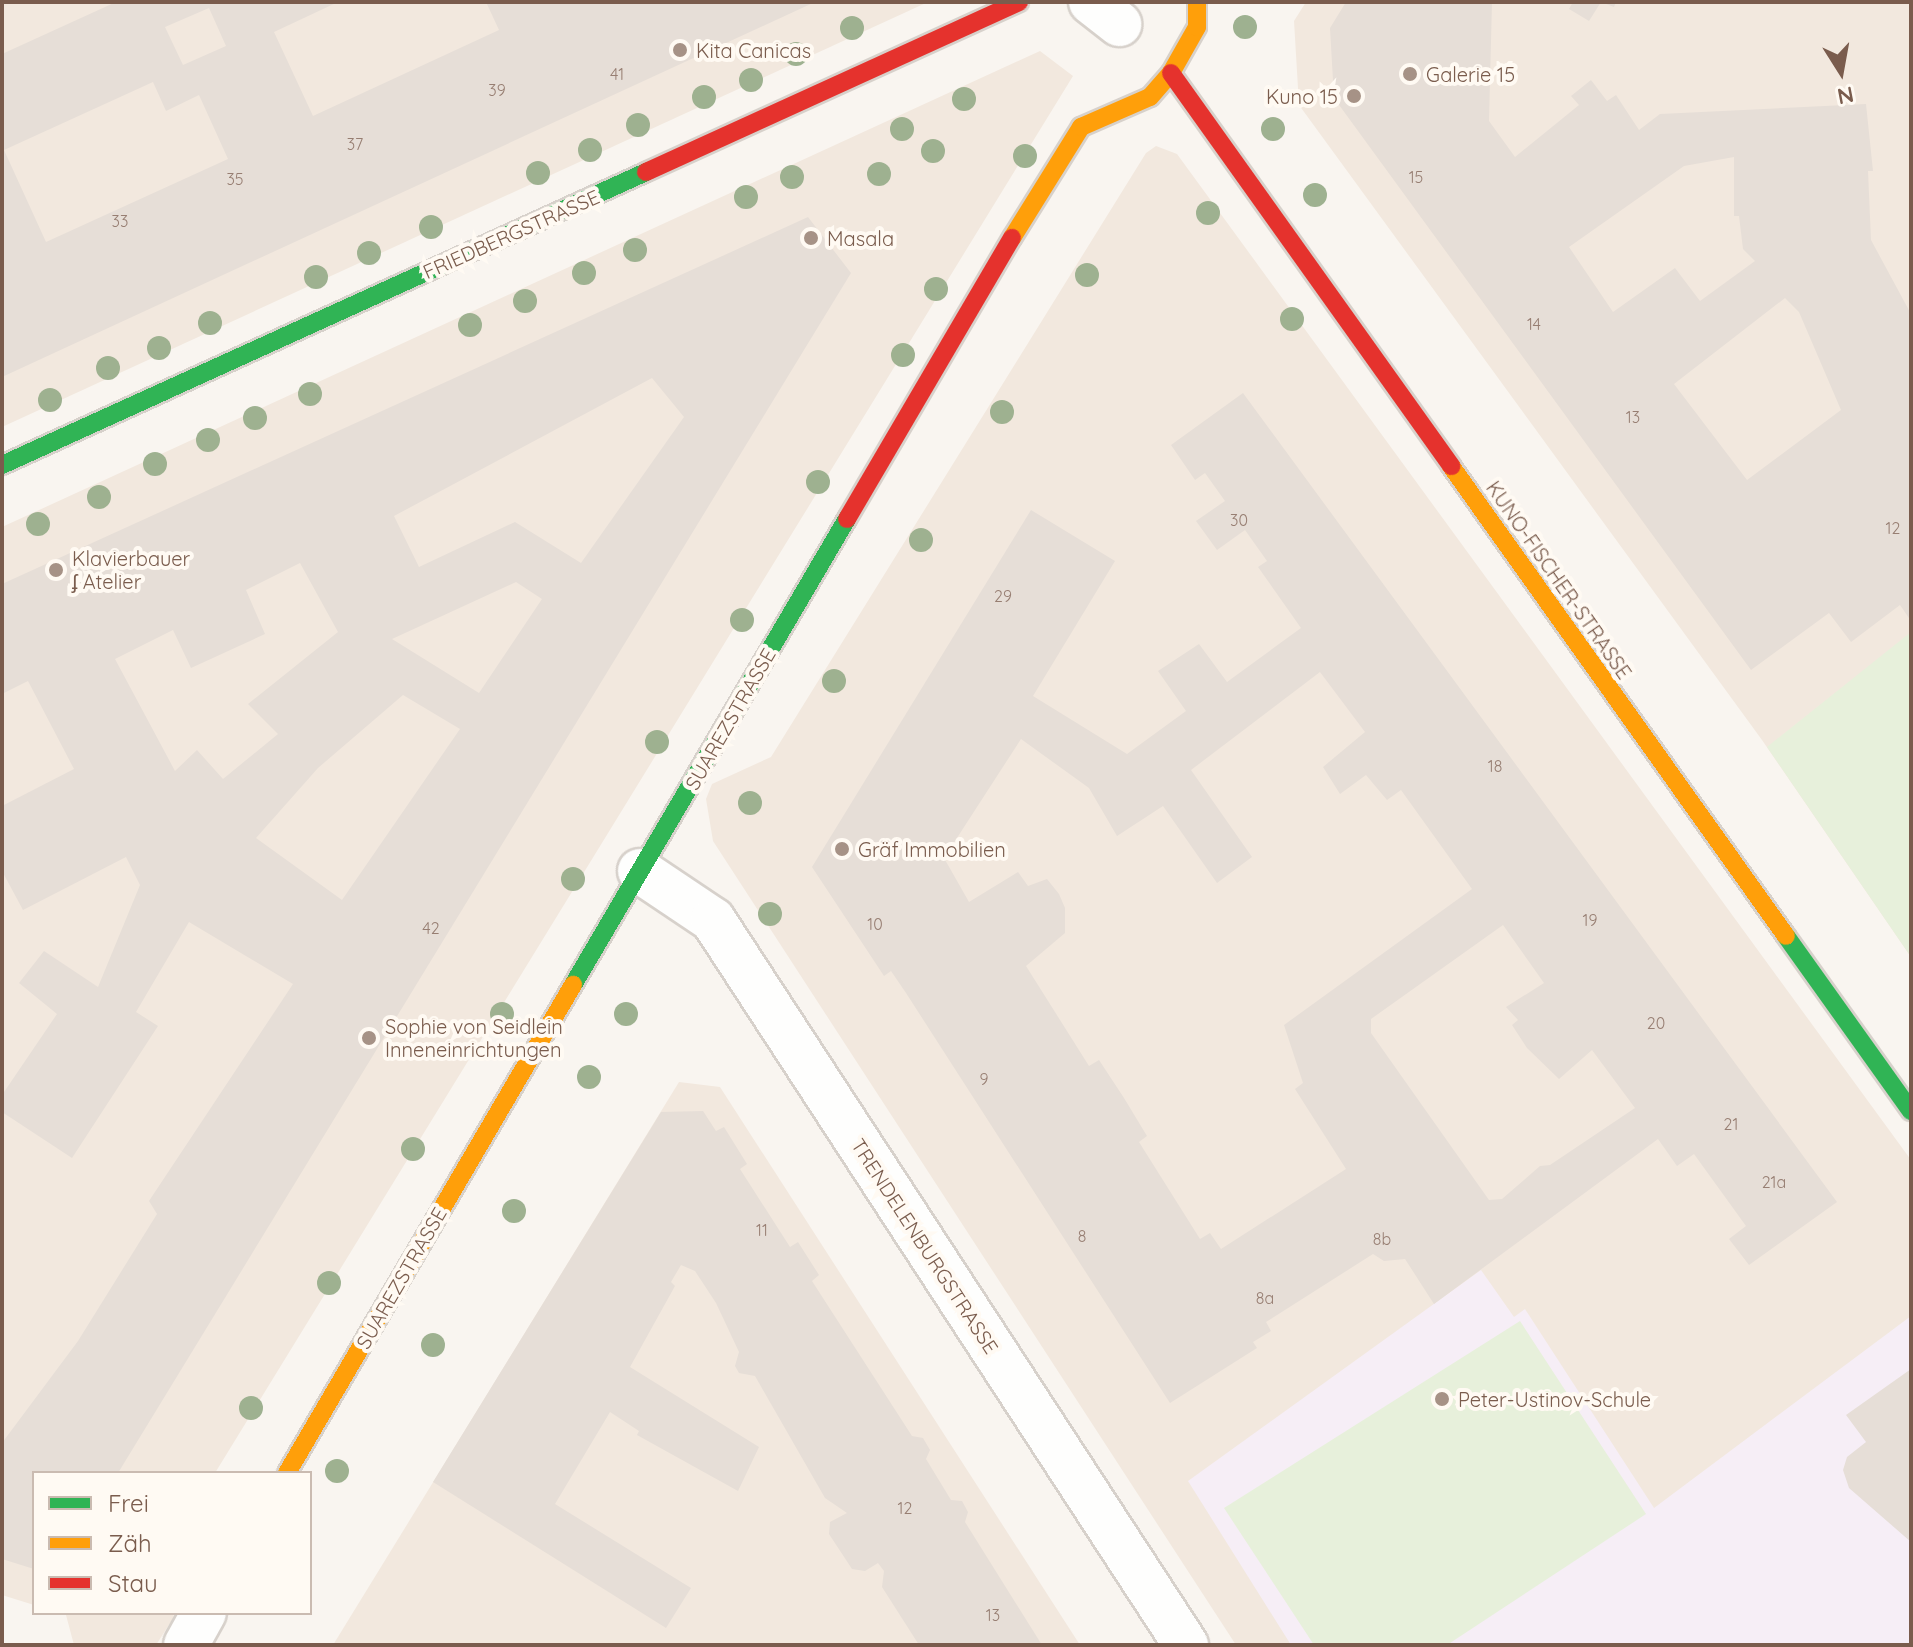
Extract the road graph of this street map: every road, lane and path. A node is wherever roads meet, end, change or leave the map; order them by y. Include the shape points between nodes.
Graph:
1 (1019, 2) edge
2 (1197, 2) edge
3 (1171, 73) junction
4 (2, 465) edge
5 (640, 871) junction
6 (1911, 1111) edge
7 (288, 1471) edge
8 (203, 1615) edge
9 (186, 1645) edge
10 (1186, 1645) edge

1 - 4 street, FRIEDBERGSTRASSE
2 - 3 street, SUAREZSTRASSE via 1197,27
3 - 5 street, SUAREZSTRASSE via 1150,97 1081,127 1066,146
3 - 6 street, KUNO-FISCHER-STRASSE
5 - 7 street, SUAREZSTRASSE
5 - 10 street, TRENDELENBURGSTRASSE via 713,920
8 - 9 street

